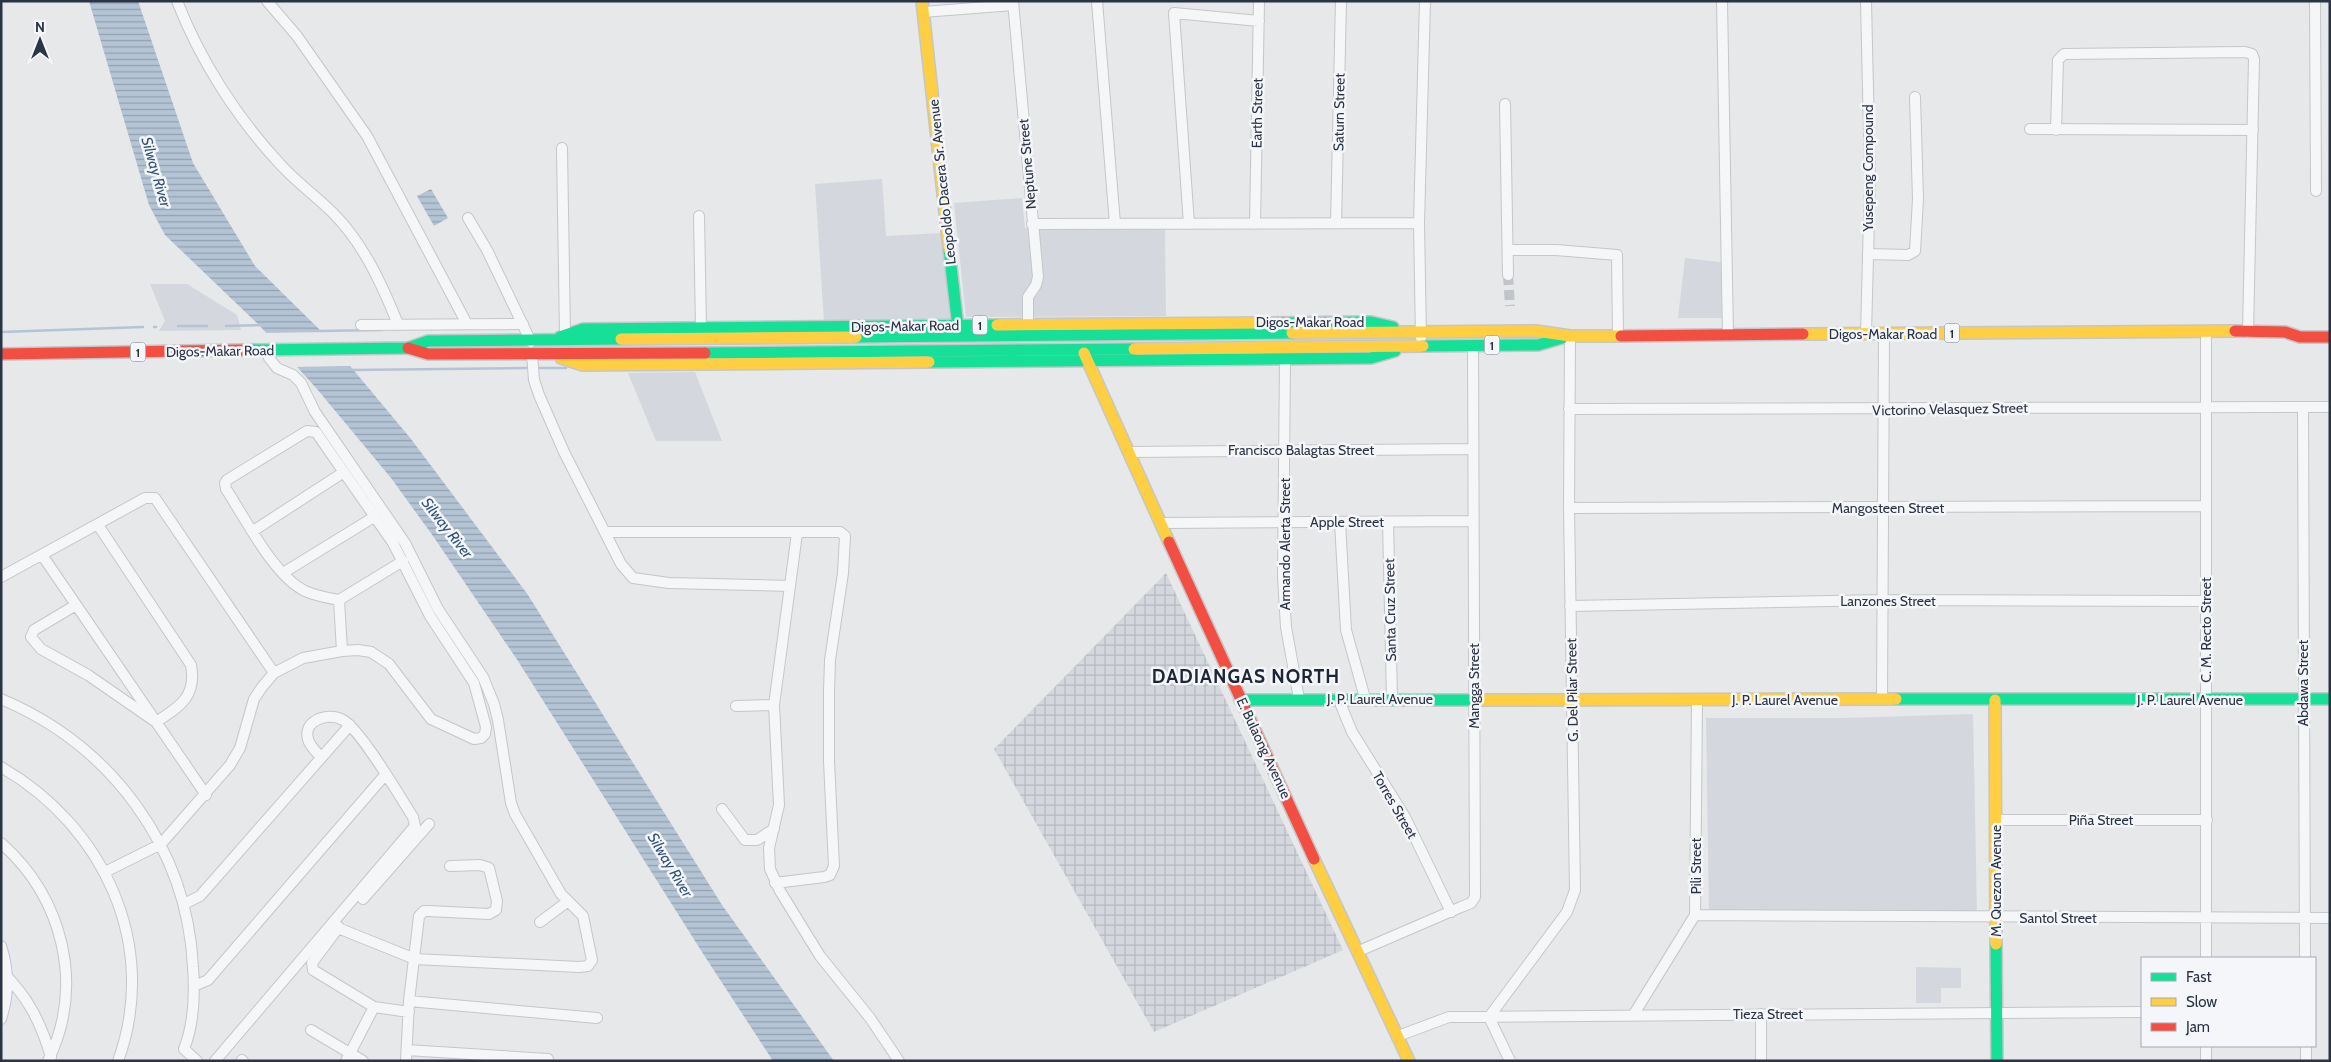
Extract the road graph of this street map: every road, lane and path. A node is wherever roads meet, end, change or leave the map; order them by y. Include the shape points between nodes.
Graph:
1 (177, 1) edge
2 (267, 1) edge
3 (1097, 1) edge
4 (1174, 1) edge
5 (1259, 1) edge
6 (1341, 1) edge
7 (1425, 1) edge
8 (1722, 1) edge
9 (1866, 1) edge
10 (2315, 1) edge
11 (1013, 3) edge
12 (923, 7) edge
13 (1174, 13) junction
14 (1259, 21) junction
15 (1915, 97) dead end
16 (1505, 104) dead end
17 (2030, 129) dead end
18 (2056, 130) junction
19 (2253, 130) junction
20 (562, 148) dead end
21 (2316, 190) dead end
22 (699, 216) dead end
23 (468, 218) dead end
24 (1419, 223) junction
25 (1032, 224) junction
26 (1115, 224) junction
27 (1189, 224) junction
28 (1255, 224) junction
29 (1336, 224) junction
30 (1508, 250) junction
31 (1868, 254) junction
32 (1508, 275) tunnel mouth
33 (398, 324) junction
34 (467, 324) junction
35 (523, 324) junction
36 (1072, 324) junction
37 (361, 325) dead end
38 (958, 325) junction
39 (1028, 325) junction
40 (2330, 325) edge
41 (701, 328) junction
42 (2206, 331) junction
43 (2248, 332) junction
44 (2285, 332) junction
45 (1417, 333) junction
46 (1866, 334) junction
47 (1884, 334) junction
48 (565, 335) junction
49 (1728, 335) junction
50 (1570, 336) junction
51 (1618, 336) junction
52 (2330, 337) edge
53 (531, 342) junction
54 (548, 342) junction
55 (1417, 345) junction
56 (1472, 345) junction
57 (408, 348) junction
58 (271, 350) junction
59 (1, 354) edge
60 (532, 354) junction
61 (548, 354) junction
62 (1285, 359) junction
63 (1087, 361) junction
64 (961, 362) junction
65 (2206, 406) junction
66 (2330, 407) edge
67 (2303, 408) junction
68 (1569, 409) junction
69 (1883, 410) junction
70 (1472, 449) junction
71 (1285, 450) junction
72 (1130, 452) junction
73 (344, 472) junction
74 (2206, 506) junction
75 (1569, 508) junction
76 (1882, 508) junction
77 (374, 517) junction
78 (1472, 521) junction
79 (1340, 522) junction
80 (1388, 522) junction
81 (1162, 523) junction
82 (1284, 523) junction
83 (98, 525) junction
84 (253, 531) junction
85 (606, 532) junction
86 (797, 533) junction
87 (42, 555) junction
88 (403, 561) junction
89 (283, 573) junction
90 (1, 577) edge
91 (790, 586) junction
92 (339, 600) junction
93 (1883, 600) junction
94 (2206, 601) junction
95 (76, 606) junction
96 (1570, 606) junction
97 (342, 650) junction
98 (274, 673) junction
99 (130, 683) junction
100 (114, 693) junction
101 (1338, 698) junction
102 (1365, 698) junction
103 (1392, 698) junction
104 (1, 699) edge
105 (1299, 699) junction
106 (1474, 699) junction
107 (1882, 699) junction
108 (2330, 699) edge
109 (1240, 700) junction
110 (1572, 700) junction
111 (1697, 700) junction
112 (1995, 700) junction
113 (2206, 700) junction
114 (2303, 700) junction
115 (774, 705) junction
116 (736, 706) dead end
117 (156, 722) junction
118 (350, 725) junction
119 (321, 757) junction
120 (1, 767) edge
121 (385, 775) junction
122 (206, 795) junction
123 (722, 809) dead end
124 (1996, 820) junction
125 (2207, 820) junction
126 (429, 824) dead end
127 (774, 829) junction
128 (1, 843) edge
129 (161, 844) junction
130 (450, 866) dead end
131 (105, 872) junction
132 (775, 883) junction
133 (567, 902) junction
134 (184, 904) junction
135 (1451, 912) junction
136 (1695, 915) junction
137 (1996, 917) junction
138 (2305, 918) junction
139 (2330, 918) edge
140 (2206, 919) junction
141 (540, 922) dead end
142 (338, 928) junction
143 (1, 946) edge
144 (1359, 951) junction
145 (2206, 957) edge
146 (2305, 957) edge
147 (415, 959) junction
148 (4, 974) edge
149 (194, 986) junction
150 (409, 1001) junction
151 (374, 1007) junction
152 (409, 1012) junction
153 (2141, 1012) edge
154 (1634, 1014) junction
155 (1761, 1014) junction
156 (1997, 1014) junction
157 (1489, 1017) junction
158 (597, 1018) dead end
159 (1, 1019) edge
160 (311, 1030) dead end
161 (1398, 1036) junction
162 (2206, 1047) edge
163 (2306, 1047) edge
164 (406, 1056) edge
165 (348, 1057) edge
166 (50, 1059) edge
167 (548, 1059) dead end
168 (118, 1061) edge
169 (197, 1061) edge
170 (215, 1061) edge
171 (364, 1061) edge
172 (899, 1061) edge
173 (1409, 1061) edge
174 (1510, 1061) edge
175 (1761, 1061) edge
176 (1998, 1061) edge
177 (2206, 1061) edge
178 (2306, 1061) edge

1 - 33 street via 193,40 238,111 281,165 347,230 380,280
2 - 34 street via 297,36 367,136
3 - 26 street
4 - 13 street
5 - 14 street, Earth Street
6 - 29 street, Saturn Street
7 - 24 street
8 - 49 street
9 - 31 street, Yusepeng Compound via 1870,179
10 - 21 street
11 - 12 street
11 - 25 street, Neptune Street
12 - 38 main road, Leopoldo Dacera Sr. Avenue
13 - 14 street
13 - 27 street
14 - 28 street, Earth Street
15 - 31 street via 1916,251 1908,255
16 - 30 street
17 - 18 street
18 - 19 street
18 - 19 street via 2058,60 2064,54 2245,52 2252,54 2254,59
19 - 43 street
20 - 48 street
22 - 41 street
23 - 35 street
24 - 29 street
24 - 45 street
25 - 26 street
25 - 39 street, Neptune Street via 1038,277 1028,297
26 - 27 street
27 - 28 street
28 - 29 street
30 - 32 street
30 - 51 street via 1617,255
31 - 46 street, Yusepeng Compound
33 - 34 street
33 - 37 street
34 - 35 street
35 - 53 street
36 - 39 main road, Digos-Makar Road / 1
36 - 45 main road, Digos-Makar Road / 1 via 1371,322
36 - 63 main road, E. Bulaong Avenue
38 - 39 main road, Digos-Makar Road / 1
38 - 41 main road, Digos-Makar Road / 1
38 - 64 main road, Leopoldo Dacera Sr. Avenue
40 - 44 main road, Digos-Makar Road / 1 via 2300,325
41 - 48 main road, Digos-Makar Road / 1 via 583,329
42 - 43 main road, Digos-Makar Road / 1
42 - 47 main road, Digos-Makar Road / 1
42 - 65 street, C. M. Recto Street
43 - 44 main road, Digos-Makar Road / 1
44 - 52 main road, Digos-Makar Road / 1 via 2300,337
45 - 50 main road, Digos-Makar Road / 1 via 1536,331
45 - 54 main road, Digos-Makar Road / 1
45 - 55 street
46 - 47 main road, Digos-Makar Road / 1
46 - 49 main road, Digos-Makar Road / 1
47 - 69 street
48 - 54 main road, Digos-Makar Road / 1
49 - 51 main road, Digos-Makar Road / 1
50 - 51 main road, Digos-Makar Road / 1
50 - 56 main road, Digos-Makar Road / 1 via 1538,345
50 - 68 street, G. Del Pilar Street
53 - 54 main road, Digos-Makar Road / 1
53 - 57 main road, Digos-Makar Road / 1 via 428,342
55 - 56 main road, Digos-Makar Road / 1
55 - 61 main road, Digos-Makar Road / 1
55 - 62 main road, Digos-Makar Road / 1 via 1371,358
56 - 70 street, Mangga Street
57 - 58 main road, Digos-Makar Road / 1
57 - 60 main road, Digos-Makar Road / 1 via 428,354
58 - 59 main road, Digos-Makar Road / 1
58 - 133 street via 269,358 277,368 293,375 301,383 314,412 406,543 438,609 483,678 498,720 511,803
60 - 61 main road, Digos-Makar Road / 1
60 - 85 street via 539,395 564,452
61 - 64 main road, Digos-Makar Road / 1 via 583,365
62 - 63 main road, Digos-Makar Road / 1
62 - 71 street, Armando Alerta Street
63 - 64 main road, Digos-Makar Road / 1
63 - 72 main road, E. Bulaong Avenue
65 - 67 street, Victorino Velasquez Street
65 - 69 street, Victorino Velasquez Street
65 - 74 street, C. M. Recto Street
66 - 67 street, Victorino Velasquez Street
67 - 114 street, Abdawa Street
68 - 69 street, Victorino Velasquez Street
68 - 75 street, G. Del Pilar Street
69 - 76 street
70 - 71 street, Francisco Balagtas Street
70 - 78 street, Mangga Street
71 - 72 street, Francisco Balagtas Street
71 - 82 street, Armando Alerta Street
72 - 81 main road, E. Bulaong Avenue
73 - 77 street
73 - 84 street
73 - 84 street via 318,434 309,430 228,478 226,489
74 - 76 street, Mangosteen Street
74 - 94 street, C. M. Recto Street
75 - 76 street, Mangosteen Street
75 - 96 street, G. Del Pilar Street
76 - 93 street
77 - 88 street
77 - 89 street
78 - 80 street, Apple Street
78 - 106 street, Mangga Street
79 - 80 street, Apple Street
79 - 82 street, Apple Street
79 - 102 street via 1346,630
80 - 103 street, Santa Cruz Street
81 - 82 street, Apple Street
81 - 109 main road, E. Bulaong Avenue
82 - 105 street, Armando Alerta Street via 1286,628
83 - 87 street
83 - 98 street via 145,498 157,500
83 - 117 street via 191,665 192,683 185,701
84 - 89 street
85 - 86 street
85 - 91 street via 621,564 640,581
86 - 91 street
86 - 132 street via 840,532 846,539 830,660 829,761 835,858 833,871 824,877
87 - 90 street
87 - 95 street
88 - 92 street
88 - 97 street via 430,616 474,683 485,734 474,739 436,722 381,657 358,650
89 - 92 street via 305,591
91 - 115 street
92 - 97 street
93 - 94 street, Lanzones Street
93 - 96 street, Lanzones Street
93 - 107 street
94 - 113 street, C. M. Recto Street
95 - 99 street
95 - 100 street via 34,630 33,642
96 - 110 street, G. Del Pilar Street
97 - 98 street via 303,658
98 - 122 street via 254,699 246,732 233,759
99 - 100 street
99 - 117 street
100 - 117 street
101 - 102 main road, J. P. Laurel Avenue
101 - 105 main road, J. P. Laurel Avenue
101 - 135 street, Torres Street via 1352,732 1405,817
102 - 103 main road, J. P. Laurel Avenue
103 - 106 main road, J. P. Laurel Avenue
104 - 129 street via 60,730 100,763 135,802
105 - 109 main road, J. P. Laurel Avenue
106 - 110 main road, J. P. Laurel Avenue
106 - 135 street, Mangga Street via 1475,898
107 - 111 main road, J. P. Laurel Avenue
107 - 112 main road, J. P. Laurel Avenue
108 - 114 main road, J. P. Laurel Avenue
109 - 144 main road, E. Bulaong Avenue
110 - 111 main road, J. P. Laurel Avenue
110 - 157 street, G. Del Pilar Street via 1574,897
111 - 136 street, Pili Street
112 - 113 main road, J. P. Laurel Avenue
112 - 124 main road, M. Quezon Avenue
113 - 114 main road, J. P. Laurel Avenue
113 - 125 street, C. M. Recto Street
114 - 138 street, Abdawa Street
115 - 116 street
115 - 127 street via 778,774
117 - 122 street
118 - 119 street
118 - 119 street via 326,716 310,726 309,742
118 - 121 street
119 - 134 street via 200,896
120 - 131 street via 56,807 79,832
121 - 149 street via 208,980
121 - 170 street via 413,817 414,828
122 - 129 street
123 - 127 street via 745,840 757,840
124 - 125 street, Piña Street
124 - 137 main road, M. Quezon Avenue
125 - 140 street, C. M. Recto Street
126 - 142 street
127 - 132 street via 768,858
128 - 166 street via 23,864 42,890 64,948 65,1002
129 - 131 street
129 - 134 street
130 - 147 street via 480,865 489,868 496,910 488,914 424,911 417,920
131 - 168 street via 120,910 131,964 128,1020
132 - 172 street via 820,956 870,1018
133 - 141 street
133 - 147 street via 583,916 592,956 588,966
134 - 149 street
135 - 144 street, Mangga Street
136 - 137 street, Santol Street
136 - 154 street
137 - 140 street, Santol Street
137 - 156 main road, M. Quezon Avenue
138 - 139 street, Santol Street
138 - 140 street, Santol Street
138 - 146 street, Abdawa Street
140 - 145 street, C. M. Recto Street
142 - 147 street
142 - 151 street via 313,960 313,970
143 - 148 street
144 - 161 main road, E. Bulaong Avenue
147 - 150 street
148 - 159 street via 6,1000
148 - 166 street via 22,993 36,1016
149 - 169 street via 190,1028 184,1049
150 - 152 street
150 - 158 street
151 - 152 street
151 - 165 street
152 - 164 street
153 - 156 street, Tieza Street
154 - 155 street, Tieza Street
154 - 157 street, Tieza Street
155 - 156 street, Tieza Street
155 - 175 street
156 - 176 main road, M. Quezon Avenue
157 - 161 street, Tieza Street via 1449,1017
157 - 174 street
160 - 165 street
161 - 173 main road, E. Bulaong Avenue
162 - 177 street
163 - 178 street
164 - 167 street
165 - 171 street

